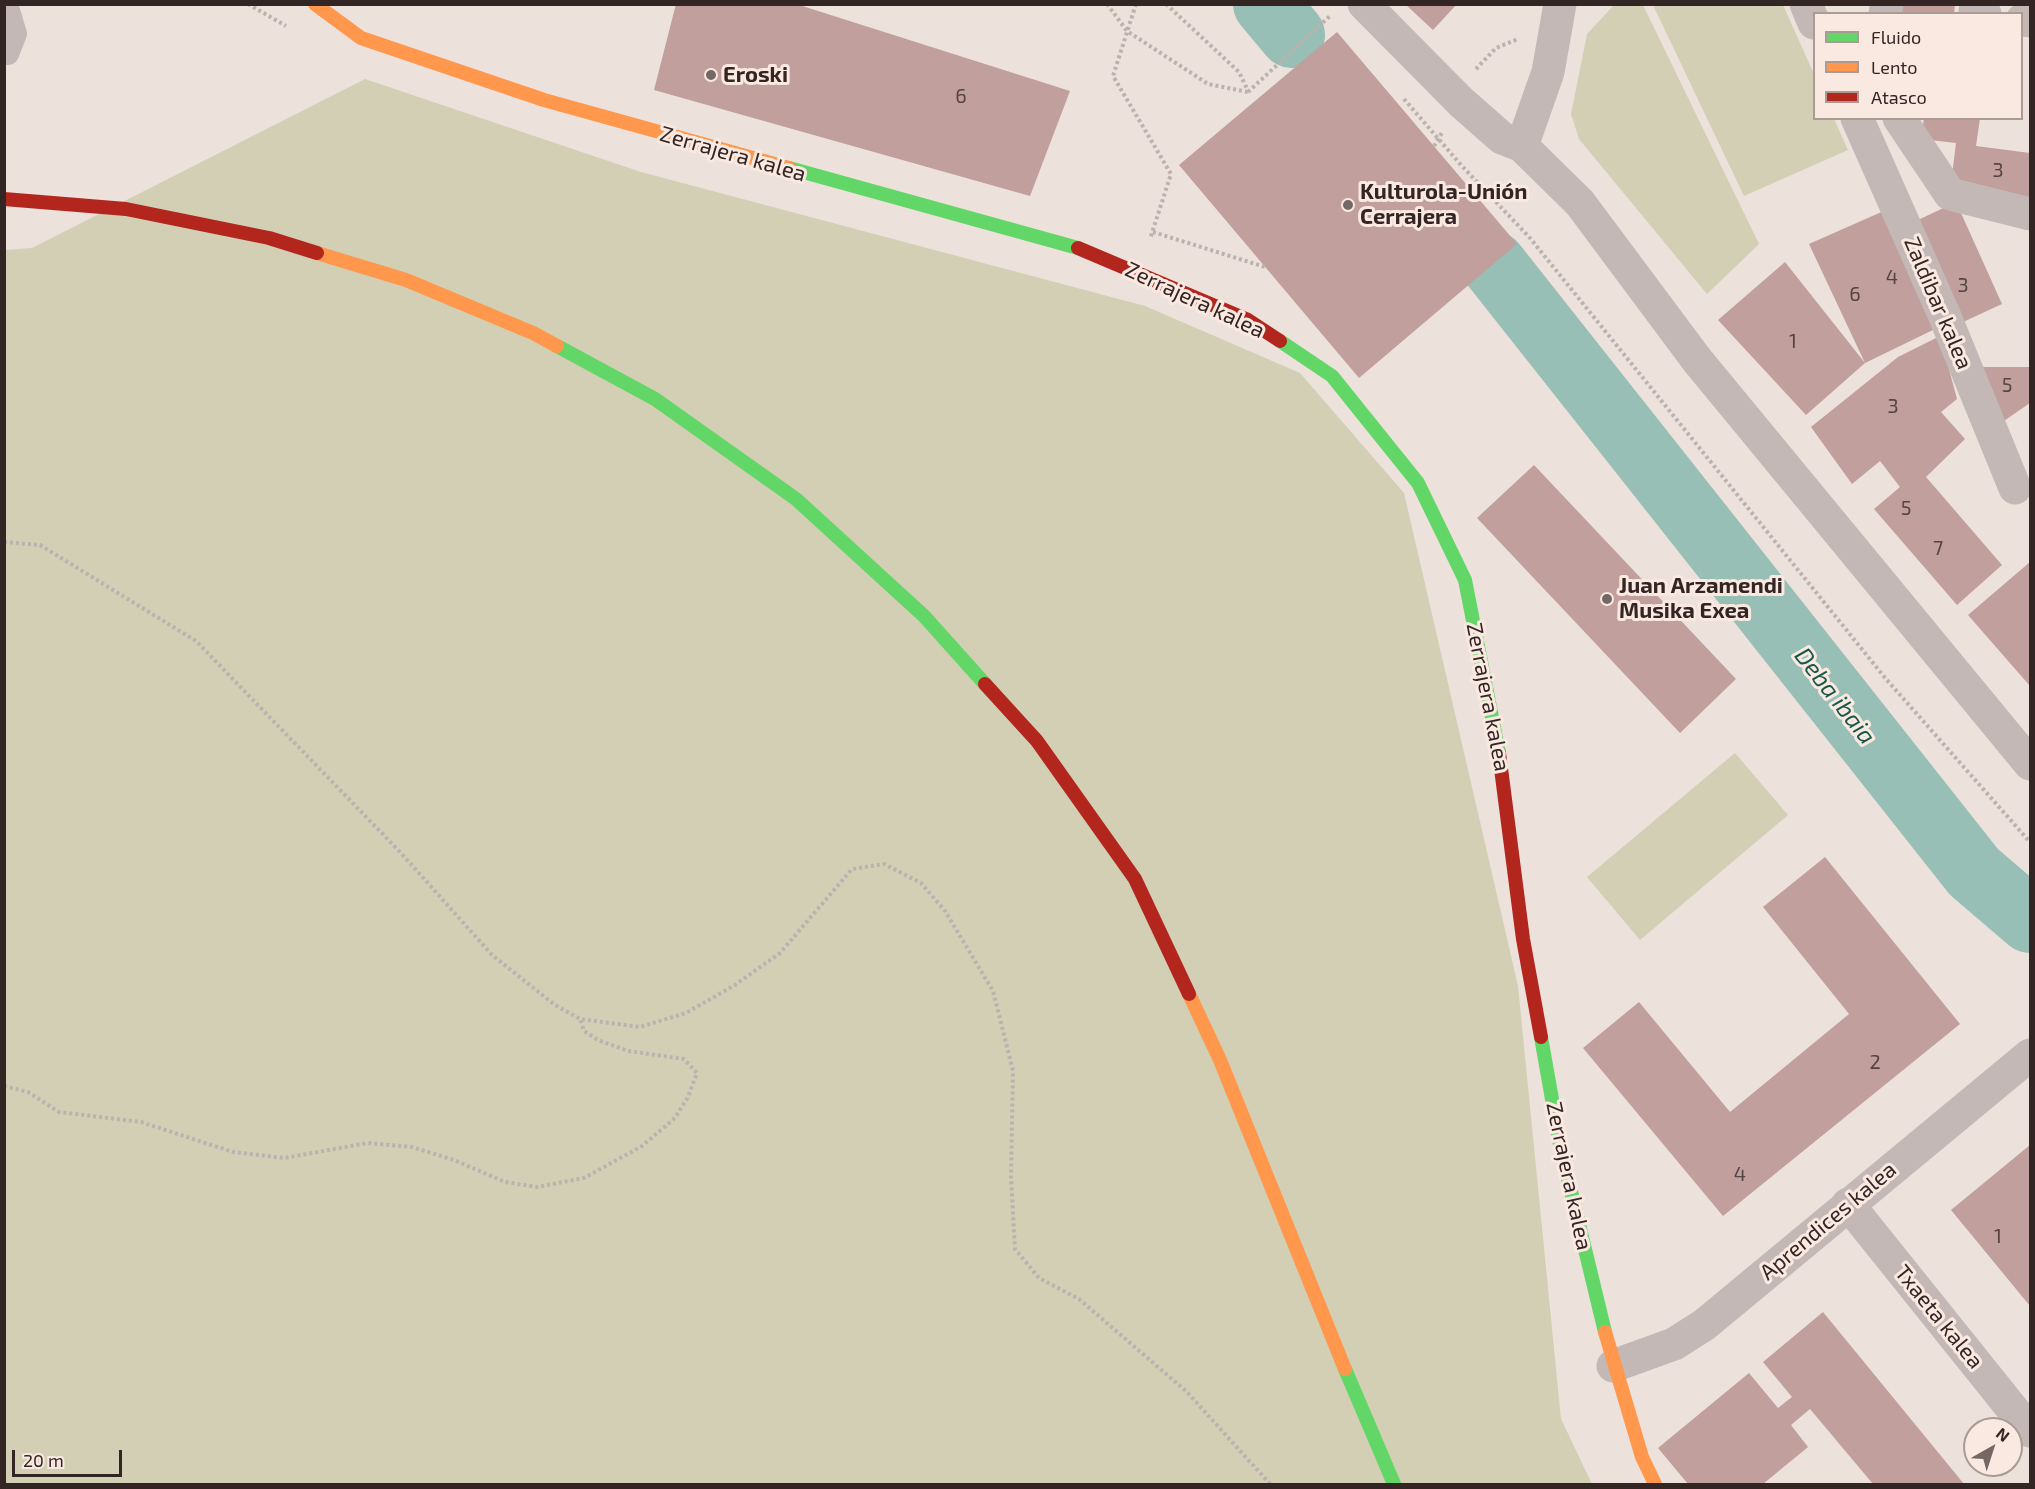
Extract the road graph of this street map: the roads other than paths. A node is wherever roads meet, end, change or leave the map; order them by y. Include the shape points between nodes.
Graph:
1 (7, 4) edge
2 (315, 4) edge
3 (1560, 4) edge
4 (1806, 4) edge
5 (1352, 14) edge
6 (1813, 19) edge
7 (4, 54) edge
8 (1858, 120) edge
9 (1900, 120) edge
10 (1522, 146) junction
11 (4, 200) edge
12 (2031, 214) edge
13 (2015, 488) dead end
14 (2031, 764) edge
15 (2031, 1055) edge
16 (1848, 1204) junction
17 (1613, 1366) junction
18 (2031, 1431) edge
19 (1395, 1485) edge
20 (1654, 1485) edge

1 - 7 lane via 16,34 8,54
2 - 17 street, Zerrajera kalea via 361,38 544,100 1089,251 1248,320 1332,376 1418,483 1465,580 1503,774 1523,939 1561,1150
3 - 10 street via 1548,72
4 - 6 street
5 - 10 street via 1502,138
8 - 13 street, Zaldibar kalea
9 - 12 street via 1950,194
10 - 14 street via 1580,203 1697,360
11 - 19 street via 126,209 269,238 406,280 533,333 655,399 796,499 916,608 1037,741 1135,879 1220,1060 1308,1282
15 - 16 street, Aprendices kalea
16 - 17 street, Aprendices kalea via 1704,1325 1674,1344
16 - 18 street, Txaeta kalea
17 - 20 street, Zerrajera kalea

